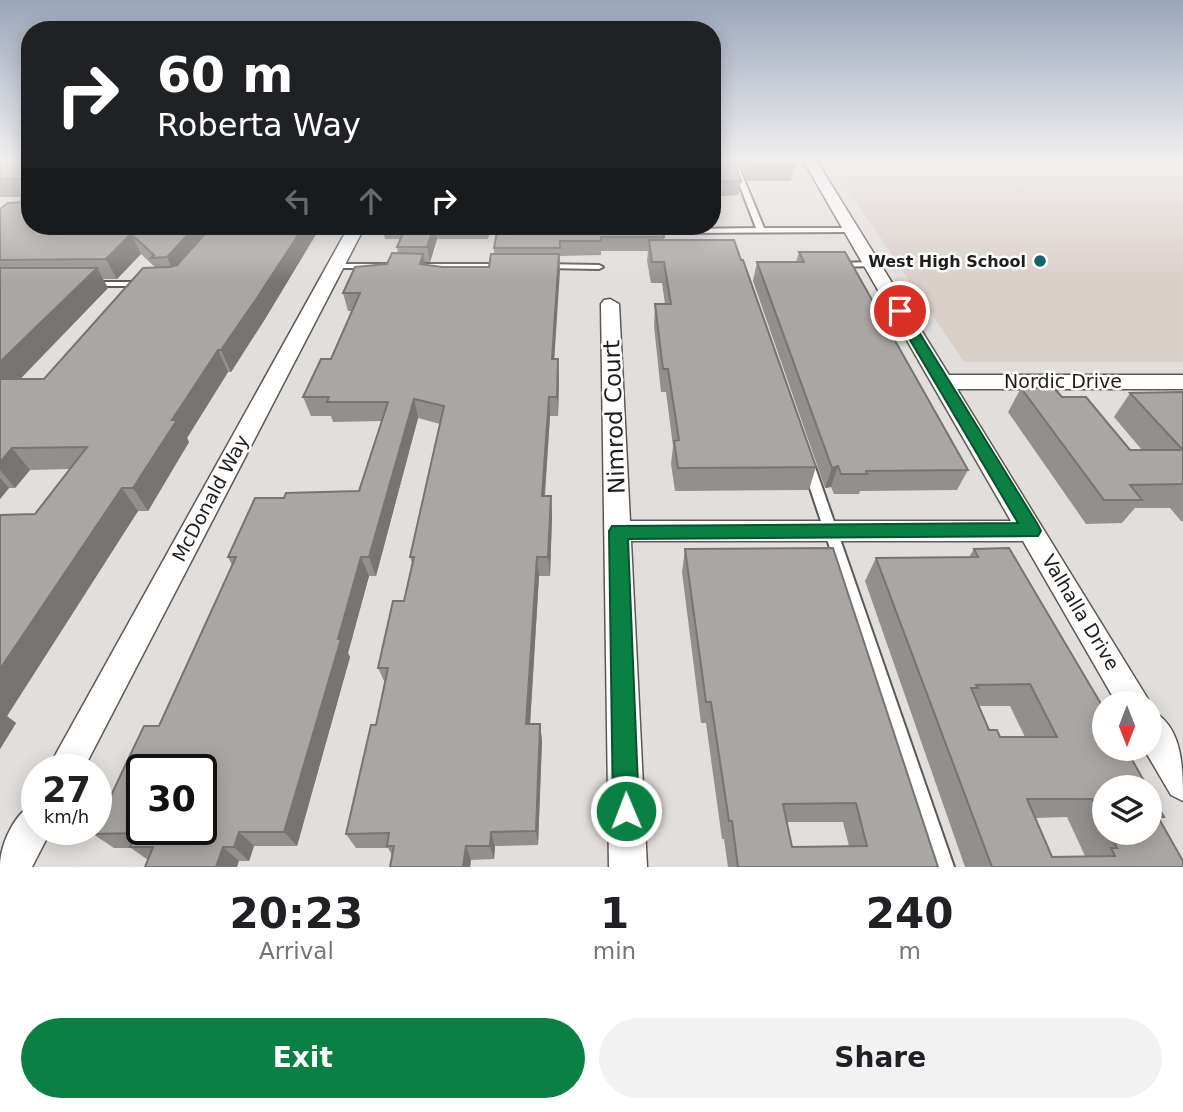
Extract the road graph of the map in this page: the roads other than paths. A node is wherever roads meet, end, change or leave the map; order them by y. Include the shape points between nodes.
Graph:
1 (749, 200) edge
2 (833, 200) edge
3 (851, 230) junction
4 (721, 231) edge
5 (761, 231) junction
6 (352, 235) edge
7 (871, 264) junction
8 (832, 265) edge
9 (335, 266) junction
10 (391, 266) edge
11 (405, 266) edge
12 (515, 266) edge
13 (529, 266) edge
14 (598, 267) dead end
15 (81, 284) edge
16 (149, 284) edge
17 (610, 303) dead end
18 (942, 382) junction
19 (1183, 382) edge
20 (806, 459) edge
21 (618, 531) junction
22 (831, 531) junction
23 (1032, 531) junction
24 (1127, 691) edge
25 (1162, 747) edge
26 (73, 754) edge
27 (1183, 783) edge
28 (24, 845) edge
29 (12, 867) edge
30 (628, 867) edge
31 (945, 867) edge

1 - 5 lane
2 - 3 street, Valhalla Drive
3 - 5 lane
3 - 7 street, Valhalla Drive
4 - 5 lane
6 - 9 street, McDonald Way
7 - 8 lane
7 - 18 street, Valhalla Drive
9 - 10 lane
9 - 26 street, McDonald Way
11 - 12 lane
13 - 14 lane
15 - 16 lane
17 - 21 street, Nimrod Court
18 - 19 street, Nordic Drive
18 - 23 street, Valhalla Drive
20 - 22 lane
21 - 22 street
21 - 30 street, Nimrod Court
22 - 23 street
22 - 31 lane
23 - 24 street, Valhalla Drive
25 - 27 street
28 - 29 street

